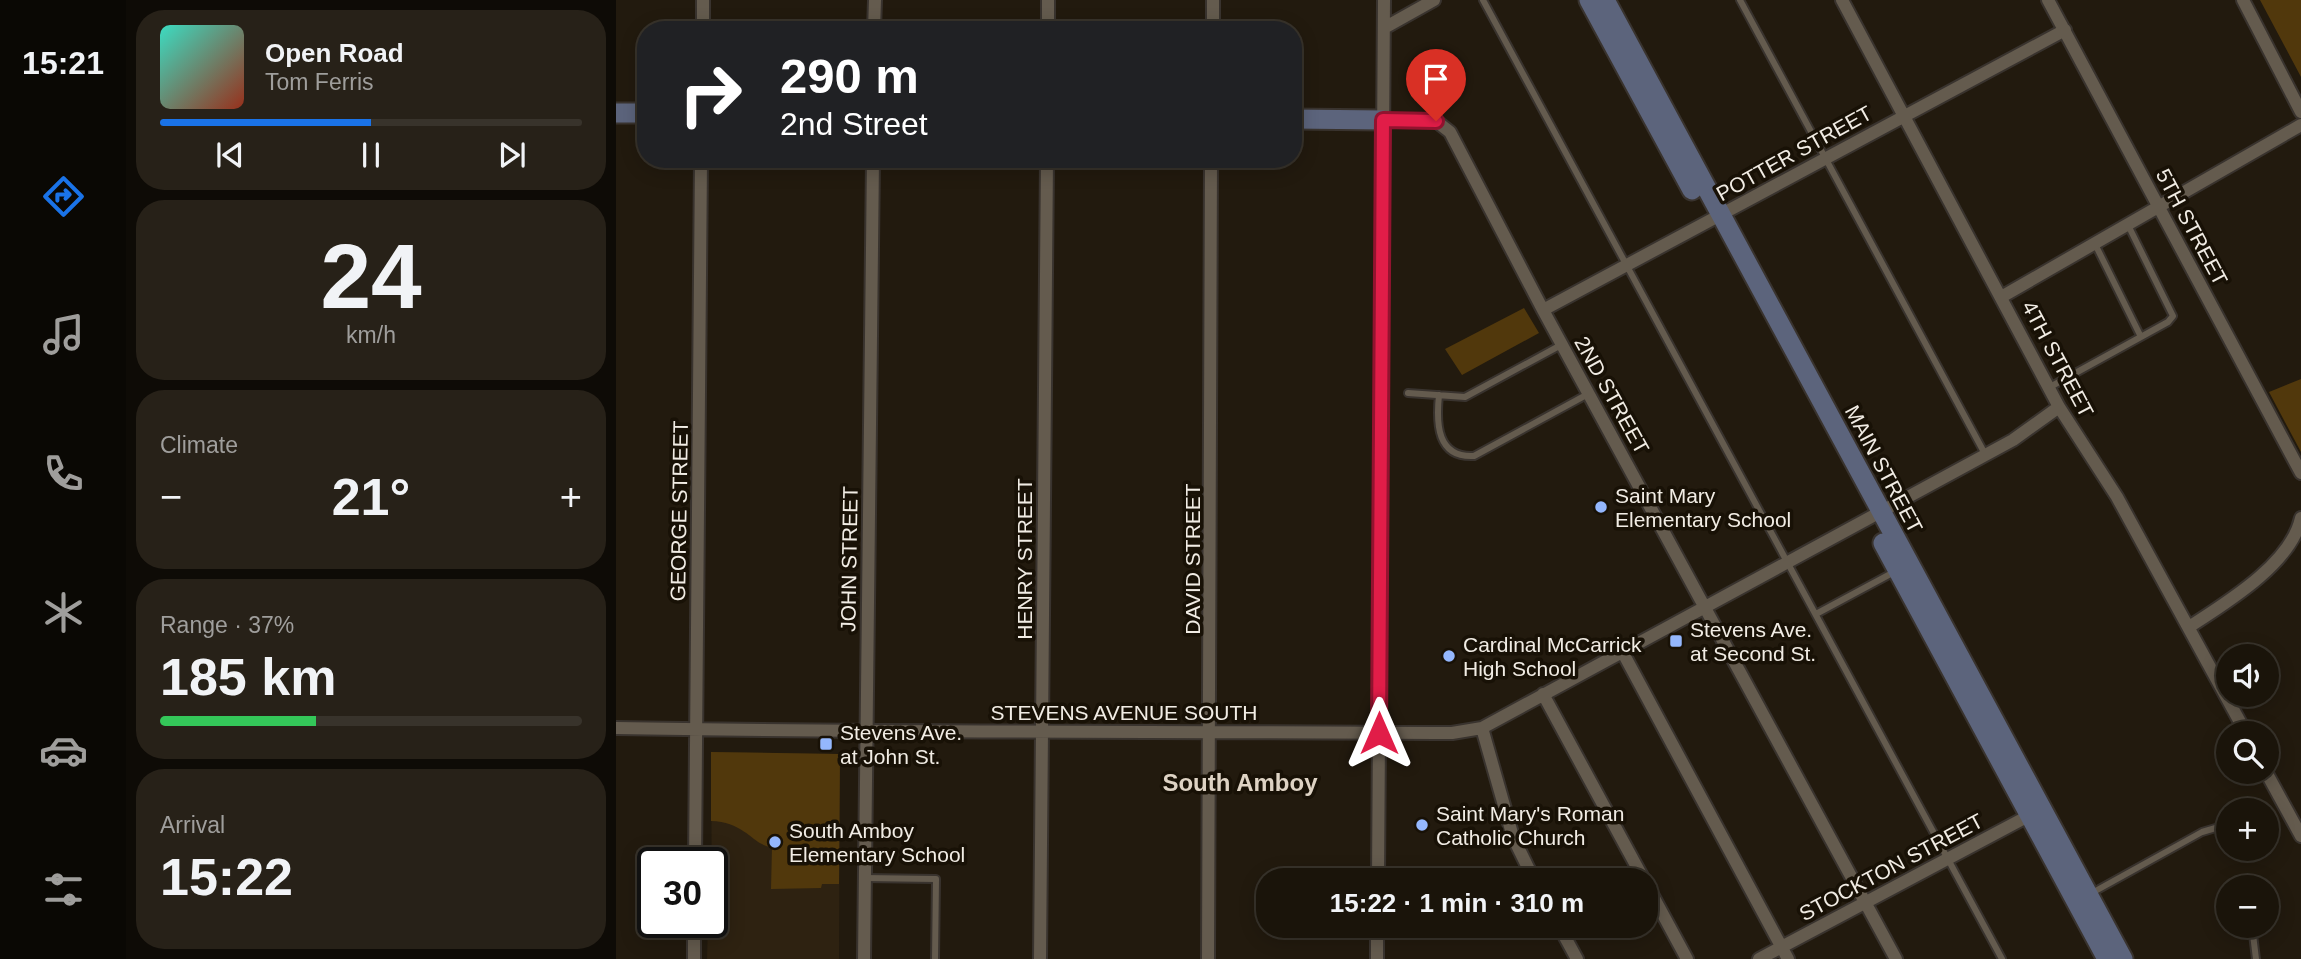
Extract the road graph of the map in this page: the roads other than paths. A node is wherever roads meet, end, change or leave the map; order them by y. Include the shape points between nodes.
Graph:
1 (703, 0) edge
2 (875, 0) edge
3 (1048, 0) edge
4 (1213, 0) edge
5 (1384, 0) edge
6 (1434, 0) edge
7 (1483, 0) edge
8 (1590, 0) edge
9 (1605, 0) edge
10 (1740, 0) edge
11 (1842, 0) edge
12 (2048, 0) edge
13 (2243, 0) edge
14 (703, 21) edge
15 (874, 21) edge
16 (1048, 21) edge
17 (1213, 21) edge
18 (1384, 28) junction
19 (2065, 30) junction
20 (2300, 106) edge
21 (616, 113) edge
22 (637, 113) edge
23 (1904, 115) junction
24 (1302, 119) edge
25 (1383, 120) junction
26 (2301, 125) edge
27 (1825, 158) junction
28 (701, 168) edge
29 (873, 168) edge
30 (1047, 168) edge
31 (1211, 168) edge
32 (2160, 208) junction
33 (1716, 219) junction
34 (2127, 225) junction
35 (2095, 244) junction
36 (1628, 266) junction
37 (2003, 296) junction
38 (1543, 310) junction
39 (2141, 337) junction
40 (1562, 344) junction
41 (2050, 387) junction
42 (1408, 393) dead end
43 (1590, 393) junction
44 (1439, 396) junction
45 (2059, 407) junction
46 (1985, 455) junction
47 (2301, 473) edge
48 (1875, 515) junction
49 (2300, 521) edge
50 (1787, 562) junction
51 (1898, 570) junction
52 (1705, 607) junction
53 (1816, 614) junction
54 (2189, 627) junction
55 (1622, 651) junction
56 (1543, 694) junction
57 (2240, 721) edge
58 (616, 727) edge
59 (1482, 728) junction
60 (696, 729) junction
61 (1042, 729) junction
62 (1211, 730) junction
63 (866, 732) junction
64 (1379, 733) junction
65 (2273, 784) edge
66 (2036, 811) junction
67 (2216, 828) edge
68 (2301, 836) edge
69 (695, 847) edge
70 (1947, 860) junction
71 (1378, 868) edge
72 (1528, 868) edge
73 (1637, 868) edge
74 (864, 878) junction
75 (2088, 895) junction
76 (1865, 903) junction
77 (1658, 905) edge
78 (694, 938) edge
79 (1377, 938) edge
80 (1566, 938) edge
81 (2253, 938) edge
82 (1785, 953) edge
83 (694, 959) edge
84 (864, 959) edge
85 (935, 959) edge
86 (1040, 959) edge
87 (1208, 959) edge
88 (1377, 959) edge
89 (1577, 959) edge
90 (1687, 959) edge
91 (1759, 959) edge
92 (1896, 959) edge
93 (2002, 959) edge
94 (2107, 959) edge
95 (2123, 959) edge
96 (2256, 959) edge

1 - 14 street
2 - 15 street
3 - 16 street
4 - 17 street
5 - 18 street
6 - 18 street
7 - 36 lane
8 - 33 main road, MAIN STREET
9 - 33 main road, MAIN STREET
10 - 27 lane
11 - 23 street, 4TH STREET
12 - 19 street, 5TH STREET
13 - 20 street
18 - 25 street
19 - 23 street, POTTER STREET
19 - 32 street, 5TH STREET
21 - 22 main road
23 - 27 street, POTTER STREET
23 - 37 street, 4TH STREET
24 - 25 main road
25 - 38 street, 2ND STREET via 1436,121 1450,132
25 - 64 street
26 - 32 street
27 - 33 street, POTTER STREET
27 - 46 lane
28 - 60 street, GEORGE STREET
29 - 63 street, JOHN STREET
30 - 61 street, HENRY STREET
31 - 62 street, DAVID STREET
32 - 34 street
32 - 47 street, 5TH STREET
33 - 36 street, POTTER STREET
33 - 48 main road, MAIN STREET
34 - 35 street
34 - 39 lane via 2173,316
35 - 37 street
35 - 39 lane
36 - 38 street, POTTER STREET
36 - 50 lane
37 - 41 street, 4TH STREET
38 - 40 street, 2ND STREET
39 - 41 lane
40 - 43 street, 2ND STREET
40 - 44 lane via 1465,397
41 - 45 street, 4TH STREET
42 - 44 lane
43 - 44 lane via 1474,456 1461,457 1445,446 1436,423
43 - 52 street, 2ND STREET
45 - 46 street
45 - 54 street, 4TH STREET via 2117,497
46 - 48 street
48 - 50 street
48 - 51 main road, MAIN STREET
48 - 66 main road, MAIN STREET
49 - 54 street via 2277,558 2249,588
50 - 52 street
50 - 53 lane
51 - 53 lane
51 - 66 main road, MAIN STREET
52 - 55 street
52 - 76 street, 2ND STREET
53 - 70 lane
54 - 57 street, 4TH STREET
55 - 56 street
55 - 82 street
56 - 59 street
56 - 73 street
58 - 60 street, STEVENS AVENUE SOUTH
59 - 64 street, STEVENS AVENUE SOUTH
59 - 72 street via 1513,837
60 - 63 street, STEVENS AVENUE SOUTH
60 - 69 street, GEORGE STREET
61 - 62 street, STEVENS AVENUE SOUTH
61 - 63 street, STEVENS AVENUE SOUTH
61 - 86 street, HENRY STREET
62 - 64 street, STEVENS AVENUE SOUTH
62 - 87 street, DAVID STREET
63 - 74 street, JOHN STREET
64 - 71 street
65 - 68 street
66 - 70 street, STOCKTON STREET
66 - 75 main road, MAIN STREET
66 - 94 main road, MAIN STREET
67 - 75 lane
70 - 76 street, STOCKTON STREET
70 - 93 lane
74 - 84 street, JOHN STREET
74 - 85 lane via 936,879
75 - 95 main road, MAIN STREET
76 - 82 street, STOCKTON STREET
76 - 92 street, 2ND STREET
77 - 90 street
78 - 83 street
79 - 88 street
80 - 89 street
81 - 96 lane
82 - 91 street, STOCKTON STREET

